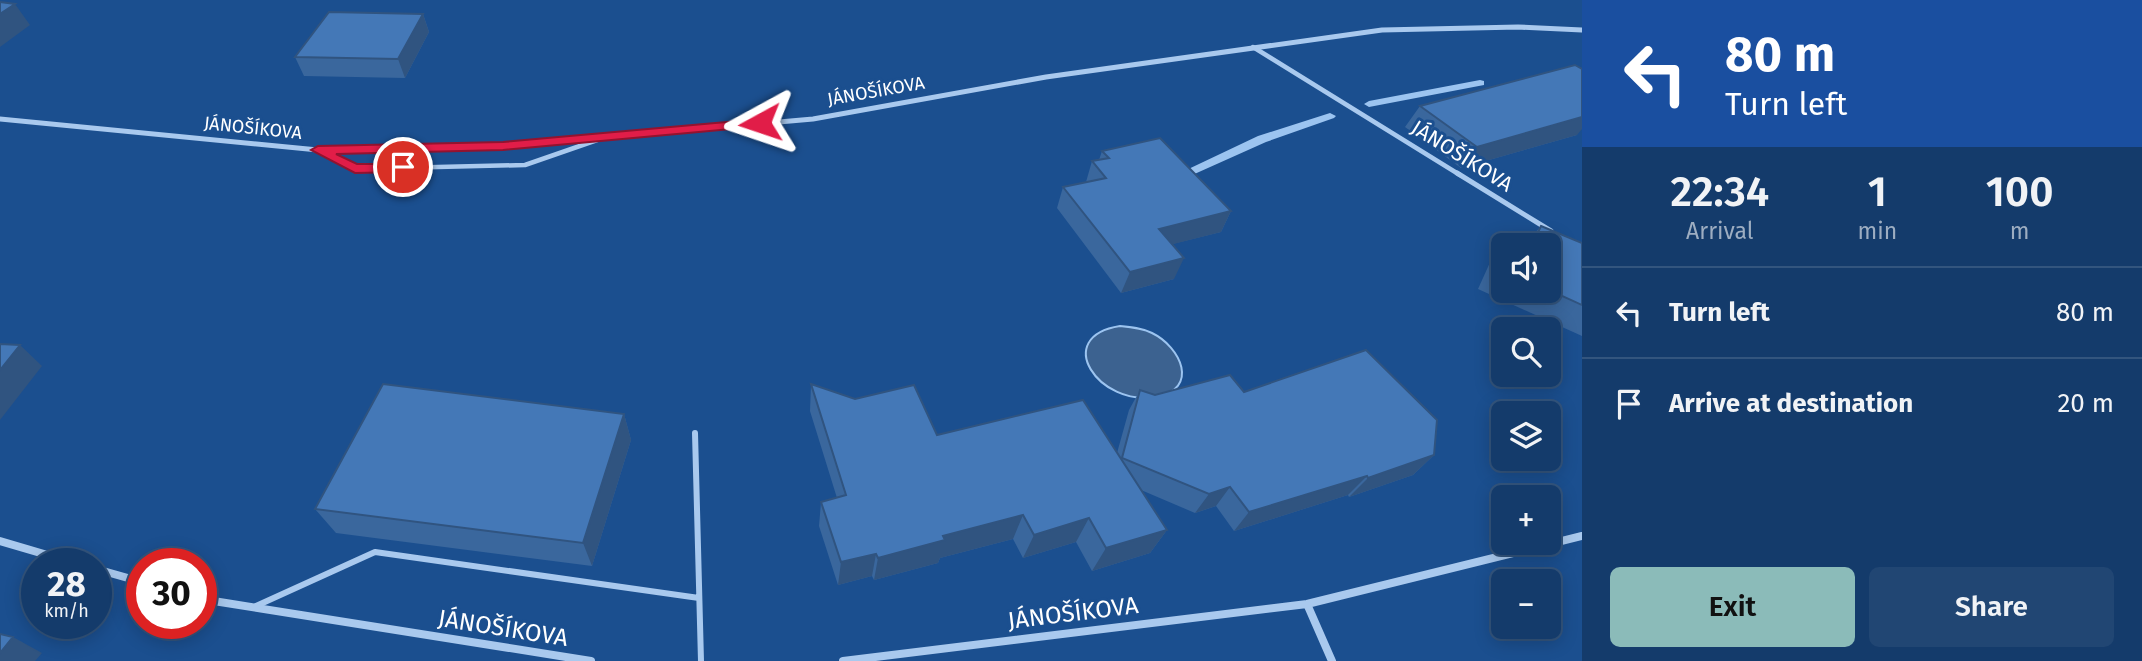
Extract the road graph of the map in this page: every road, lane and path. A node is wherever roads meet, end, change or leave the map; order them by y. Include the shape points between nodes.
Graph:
1 (1582, 30) edge
2 (1253, 47) junction
3 (0, 119) edge
4 (603, 137) junction
5 (318, 150) junction
6 (1553, 233) edge
7 (695, 433) dead end
8 (1582, 536) edge
9 (0, 541) edge
10 (24, 548) edge
11 (699, 598) junction
12 (217, 602) edge
13 (1307, 604) junction
14 (253, 608) junction
15 (590, 661) edge
16 (701, 661) edge
17 (843, 661) edge
18 (1332, 661) edge

1 - 2 street, JÁNOŠÍKOVA via 1382,30
2 - 4 street, JÁNOŠÍKOVA via 813,118
2 - 6 lane, JÁNOŠÍKOVA
3 - 5 street, JÁNOŠÍKOVA
4 - 5 street, JÁNOŠÍKOVA via 503,146
4 - 5 lane via 525,165 355,169
7 - 11 lane
8 - 13 street, JÁNOŠÍKOVA
9 - 10 street
11 - 14 lane via 375,552
11 - 16 lane
12 - 14 street, JÁNOŠÍKOVA
13 - 17 street, JÁNOŠÍKOVA
13 - 18 street
14 - 15 street, JÁNOŠÍKOVA

